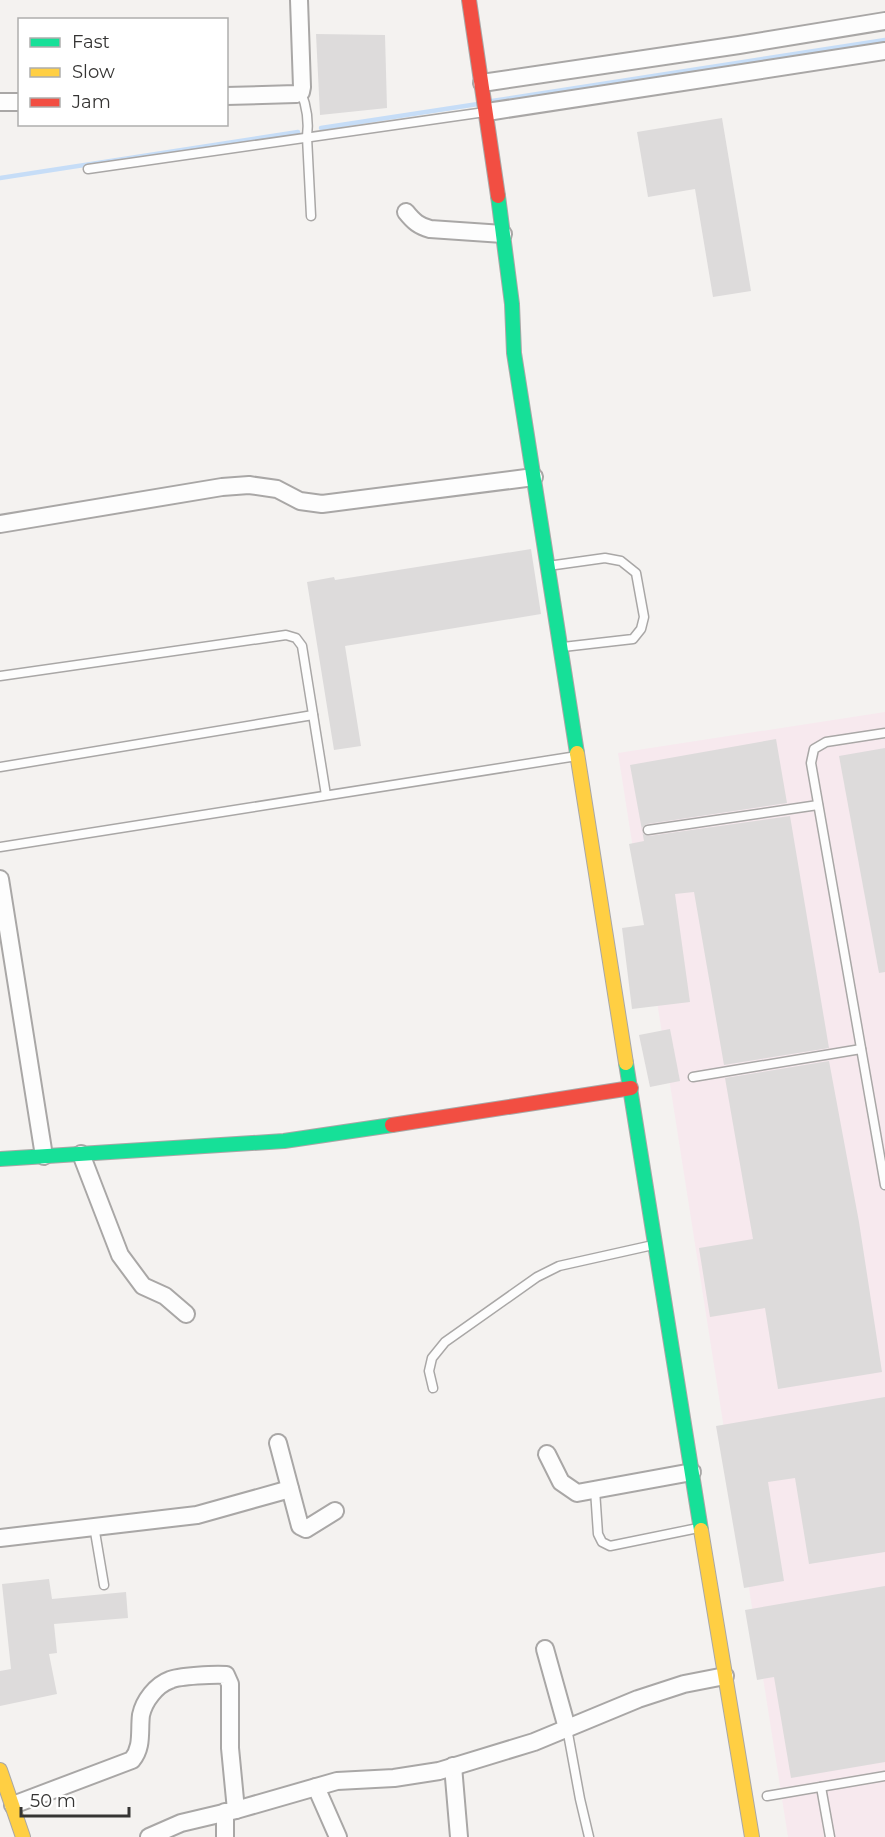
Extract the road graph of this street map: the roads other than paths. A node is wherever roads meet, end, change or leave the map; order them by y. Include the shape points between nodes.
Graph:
1 (299, 0) edge
2 (469, 0) edge
3 (885, 21) edge
4 (885, 51) edge
5 (483, 85) junction
6 (301, 92) junction
7 (228, 96) edge
8 (0, 102) edge
9 (18, 102) edge
10 (487, 109) junction
11 (307, 137) junction
12 (88, 168) dead end
13 (406, 212) dead end
14 (311, 216) dead end
15 (503, 234) junction
16 (534, 477) junction
17 (0, 524) edge
18 (548, 566) junction
19 (561, 648) junction
20 (0, 676) edge
21 (313, 715) junction
22 (885, 733) edge
23 (577, 756) junction
24 (0, 767) edge
25 (326, 795) junction
26 (818, 805) junction
27 (648, 830) dead end
28 (0, 847) edge
29 (0, 879) edge
30 (861, 1049) junction
31 (693, 1077) dead end
32 (631, 1088) junction
33 (81, 1154) junction
34 (44, 1156) junction
35 (0, 1160) edge
36 (885, 1185) edge
37 (655, 1244) junction
38 (186, 1314) dead end
39 (433, 1388) dead end
40 (278, 1443) dead end
41 (546, 1454) dead end
42 (692, 1472) junction
43 (290, 1489) junction
44 (595, 1490) junction
45 (335, 1511) dead end
46 (93, 1526) junction
47 (701, 1528) junction
48 (0, 1538) edge
49 (104, 1585) dead end
50 (545, 1649) dead end
51 (725, 1676) junction
52 (567, 1728) junction
53 (453, 1766) junction
54 (1, 1773) edge
55 (885, 1776) edge
56 (316, 1787) junction
57 (822, 1787) junction
58 (767, 1796) dead end
59 (13, 1805) junction
60 (230, 1811) junction
61 (23, 1837) edge
62 (149, 1837) edge
63 (225, 1837) edge
64 (338, 1837) edge
65 (459, 1837) edge
66 (589, 1837) edge
67 (752, 1837) edge
68 (830, 1837) edge

1 - 6 street
2 - 5 street
3 - 5 street
4 - 10 street
5 - 10 street
6 - 7 street
6 - 11 lane via 309,126
8 - 9 street
10 - 11 lane
10 - 15 street
11 - 12 lane
11 - 14 lane
13 - 15 street via 421,227
15 - 16 street via 515,325 514,353
16 - 17 street via 322,504 300,501 277,489 222,487
16 - 18 street
18 - 19 street
18 - 19 lane via 605,558 621,561 636,573 644,617 633,639
19 - 23 street
20 - 21 lane via 286,635 296,638 302,646
21 - 24 lane
21 - 25 lane
22 - 26 lane via 826,742 814,749 811,763
23 - 25 lane
23 - 32 street
25 - 28 lane
26 - 27 lane
26 - 30 lane
29 - 34 street
30 - 31 lane
30 - 36 lane
32 - 33 street via 284,1141
32 - 37 street
33 - 34 street
33 - 38 street via 120,1255 143,1286 165,1296
34 - 35 street
37 - 39 lane via 559,1266 537,1276 445,1342 432,1358 429,1371
37 - 42 street
40 - 43 street
41 - 44 street via 561,1482 578,1493
42 - 44 street
42 - 47 street
43 - 45 street via 300,1526 306,1529
43 - 46 street via 197,1515
44 - 47 lane via 598,1534 610,1546
46 - 48 street
46 - 49 lane
47 - 51 street
50 - 52 street
51 - 52 street via 638,1699
51 - 67 street
52 - 53 street
52 - 66 lane
53 - 56 street
53 - 65 street
54 - 59 street
55 - 57 lane
56 - 60 street
56 - 64 street
57 - 58 lane
57 - 68 lane
59 - 60 street via 132,1760 137,1753 142,1713 151,1694 170,1679 216,1674 226,1675 230,1684
59 - 61 street
60 - 62 street via 181,1823
60 - 63 street

